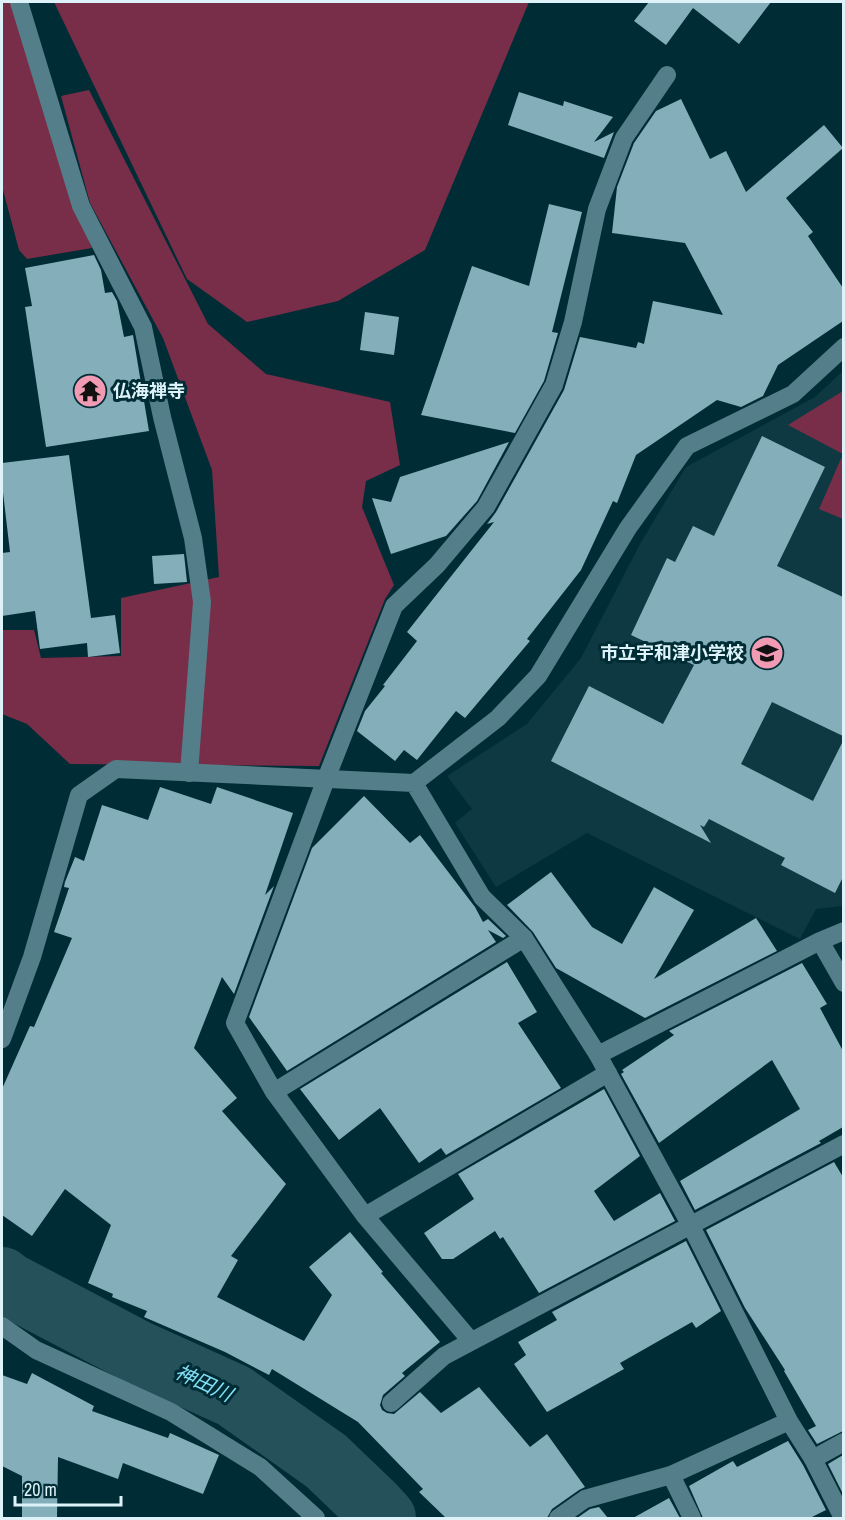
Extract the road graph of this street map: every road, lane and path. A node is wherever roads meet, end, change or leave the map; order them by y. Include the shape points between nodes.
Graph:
1 (20, 2) edge
2 (667, 75) dead end
3 (843, 346) edge
4 (189, 773) junction
5 (326, 779) junction
6 (414, 783) junction
7 (843, 931) edge
8 (524, 938) junction
9 (820, 941) junction
10 (843, 983) edge
11 (2, 1039) edge
12 (598, 1055) junction
13 (608, 1073) junction
14 (274, 1092) junction
15 (843, 1144) edge
16 (365, 1216) junction
17 (691, 1226) junction
18 (2, 1326) edge
19 (471, 1341) junction
20 (391, 1402) dead end
21 (789, 1421) junction
22 (843, 1442) edge
23 (813, 1459) junction
24 (671, 1475) junction
25 (316, 1518) edge
26 (558, 1518) edge
27 (692, 1518) edge
28 (843, 1518) edge

1 - 4 street via 81,206 143,327 193,538 202,602
2 - 5 street via 624,138 597,209 573,322 554,385 486,507 437,565 394,606
3 - 6 street via 794,394 687,446 628,528 538,676 498,718
4 - 5 street
4 - 11 street via 116,769 79,795 32,957
5 - 6 street
5 - 14 street via 235,1023
6 - 8 street via 482,897
7 - 9 street
8 - 12 street
8 - 14 street
9 - 10 street
9 - 12 street
12 - 13 street
13 - 16 street
13 - 17 street
14 - 16 street
15 - 17 street
16 - 19 street
17 - 19 street
17 - 21 street
18 - 25 street via 36,1350 171,1412 260,1467
19 - 20 street via 444,1356
21 - 23 street
21 - 24 street
22 - 23 street
23 - 28 street
24 - 26 street via 585,1499
24 - 27 street

